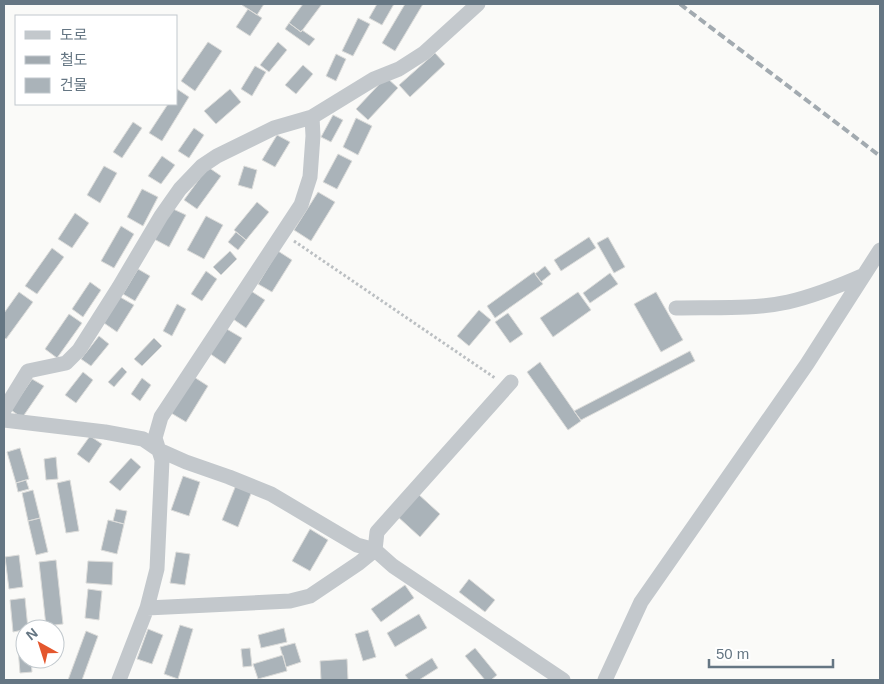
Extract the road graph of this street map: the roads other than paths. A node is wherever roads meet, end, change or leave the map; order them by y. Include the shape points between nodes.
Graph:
1 (478, 4) edge
2 (312, 117) junction
3 (880, 250) edge
4 (864, 275) junction
5 (676, 308) dead end
6 (509, 384) road end
7 (4, 410) edge
8 (4, 420) edge
9 (159, 450) junction
10 (375, 550) junction
11 (147, 608) junction
12 (119, 680) edge
13 (563, 680) edge
14 (605, 680) edge

1 - 2 street via 424,53
2 - 7 street via 274,128 202,166 161,216 79,350 66,363 28,371
2 - 9 street via 310,177 301,205 160,417 155,438
3 - 4 street
4 - 5 street via 815,295 786,302 748,307
4 - 14 street via 641,602
6 - 10 street via 377,532
8 - 9 street via 115,434 143,440
9 - 10 street via 271,494 357,545
9 - 11 street via 162,460 158,561
10 - 11 street via 310,596 290,601
10 - 13 street via 392,566
11 - 12 street

